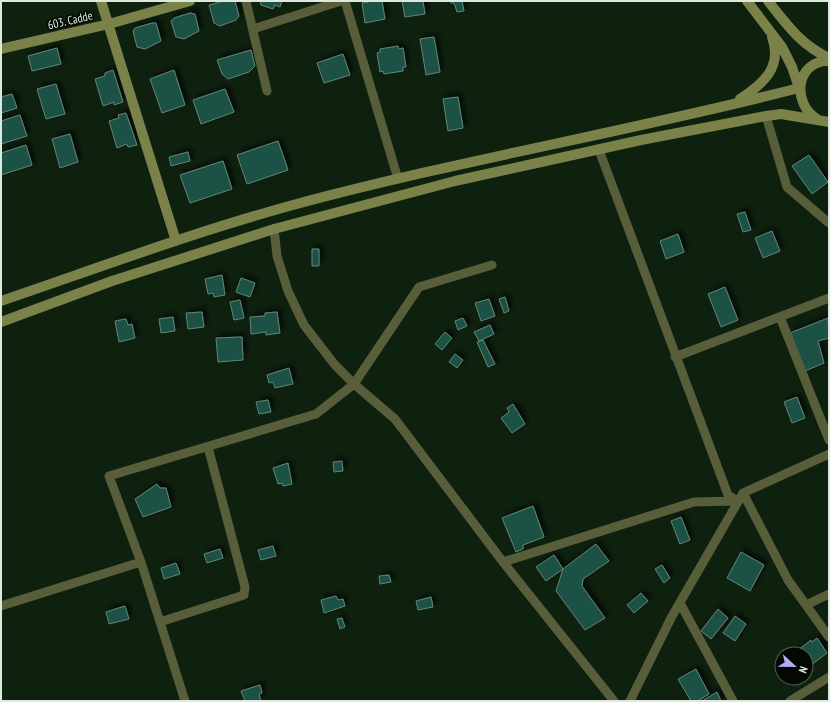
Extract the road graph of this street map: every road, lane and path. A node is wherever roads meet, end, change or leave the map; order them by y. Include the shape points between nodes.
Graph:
1 (101, 1) edge
2 (190, 1) edge
3 (246, 1) edge
4 (341, 1) edge
5 (345, 1) edge
6 (747, 1) edge
7 (768, 1) edge
8 (108, 24) junction
9 (252, 29) junction
10 (769, 29) junction
11 (1, 49) edge
12 (829, 59) edge
13 (799, 88) junction
14 (267, 91) dead end
15 (732, 104) junction
16 (766, 116) junction
17 (826, 122) edge
18 (599, 150) junction
19 (398, 179) junction
20 (829, 223) edge
21 (274, 229) junction
22 (176, 241) junction
23 (492, 265) dead end
24 (829, 298) edge
25 (1, 301) edge
26 (780, 317) junction
27 (1, 322) edge
28 (675, 357) junction
29 (354, 384) junction
30 (829, 440) edge
31 (208, 447) junction
32 (829, 454) edge
33 (740, 497) junction
34 (141, 562) junction
35 (504, 562) junction
36 (829, 594) edge
37 (680, 602) junction
38 (806, 605) junction
39 (1, 606) edge
40 (160, 622) junction
41 (829, 637) edge
42 (829, 677) edge
43 (185, 701) edge
44 (614, 701) edge
45 (630, 701) edge
46 (733, 701) edge
47 (790, 701) edge

1 - 8 main road
2 - 8 main road, 603. Cadde
3 - 9 street
4 - 9 street
5 - 19 street
6 - 10 main road
7 - 12 main road via 797,38
8 - 11 main road, 603. Cadde
8 - 22 main road
9 - 14 street
10 - 13 main road via 782,47
10 - 15 main road via 776,51 770,71 763,83
12 - 13 main road via 808,70
13 - 15 main road
13 - 17 main road via 803,107 810,115
15 - 19 main road
16 - 17 main road via 781,114
16 - 18 main road
16 - 20 street via 787,187
18 - 21 main road via 455,181
18 - 28 street
19 - 22 main road via 292,206
21 - 27 main road via 112,281
21 - 29 street via 277,256 288,291 304,325 335,365
22 - 25 main road
23 - 29 street via 419,287
24 - 26 street
26 - 28 street
26 - 30 street
28 - 33 street via 728,495
29 - 31 street via 316,414
29 - 35 street via 395,419
31 - 34 street via 109,476
31 - 40 street via 245,587 244,595
32 - 33 street
33 - 35 street via 694,502
33 - 37 street
33 - 38 street via 788,580
34 - 39 street
34 - 40 street
35 - 44 street
36 - 38 street
37 - 45 street
37 - 46 street
38 - 41 street
40 - 43 street
42 - 47 street

